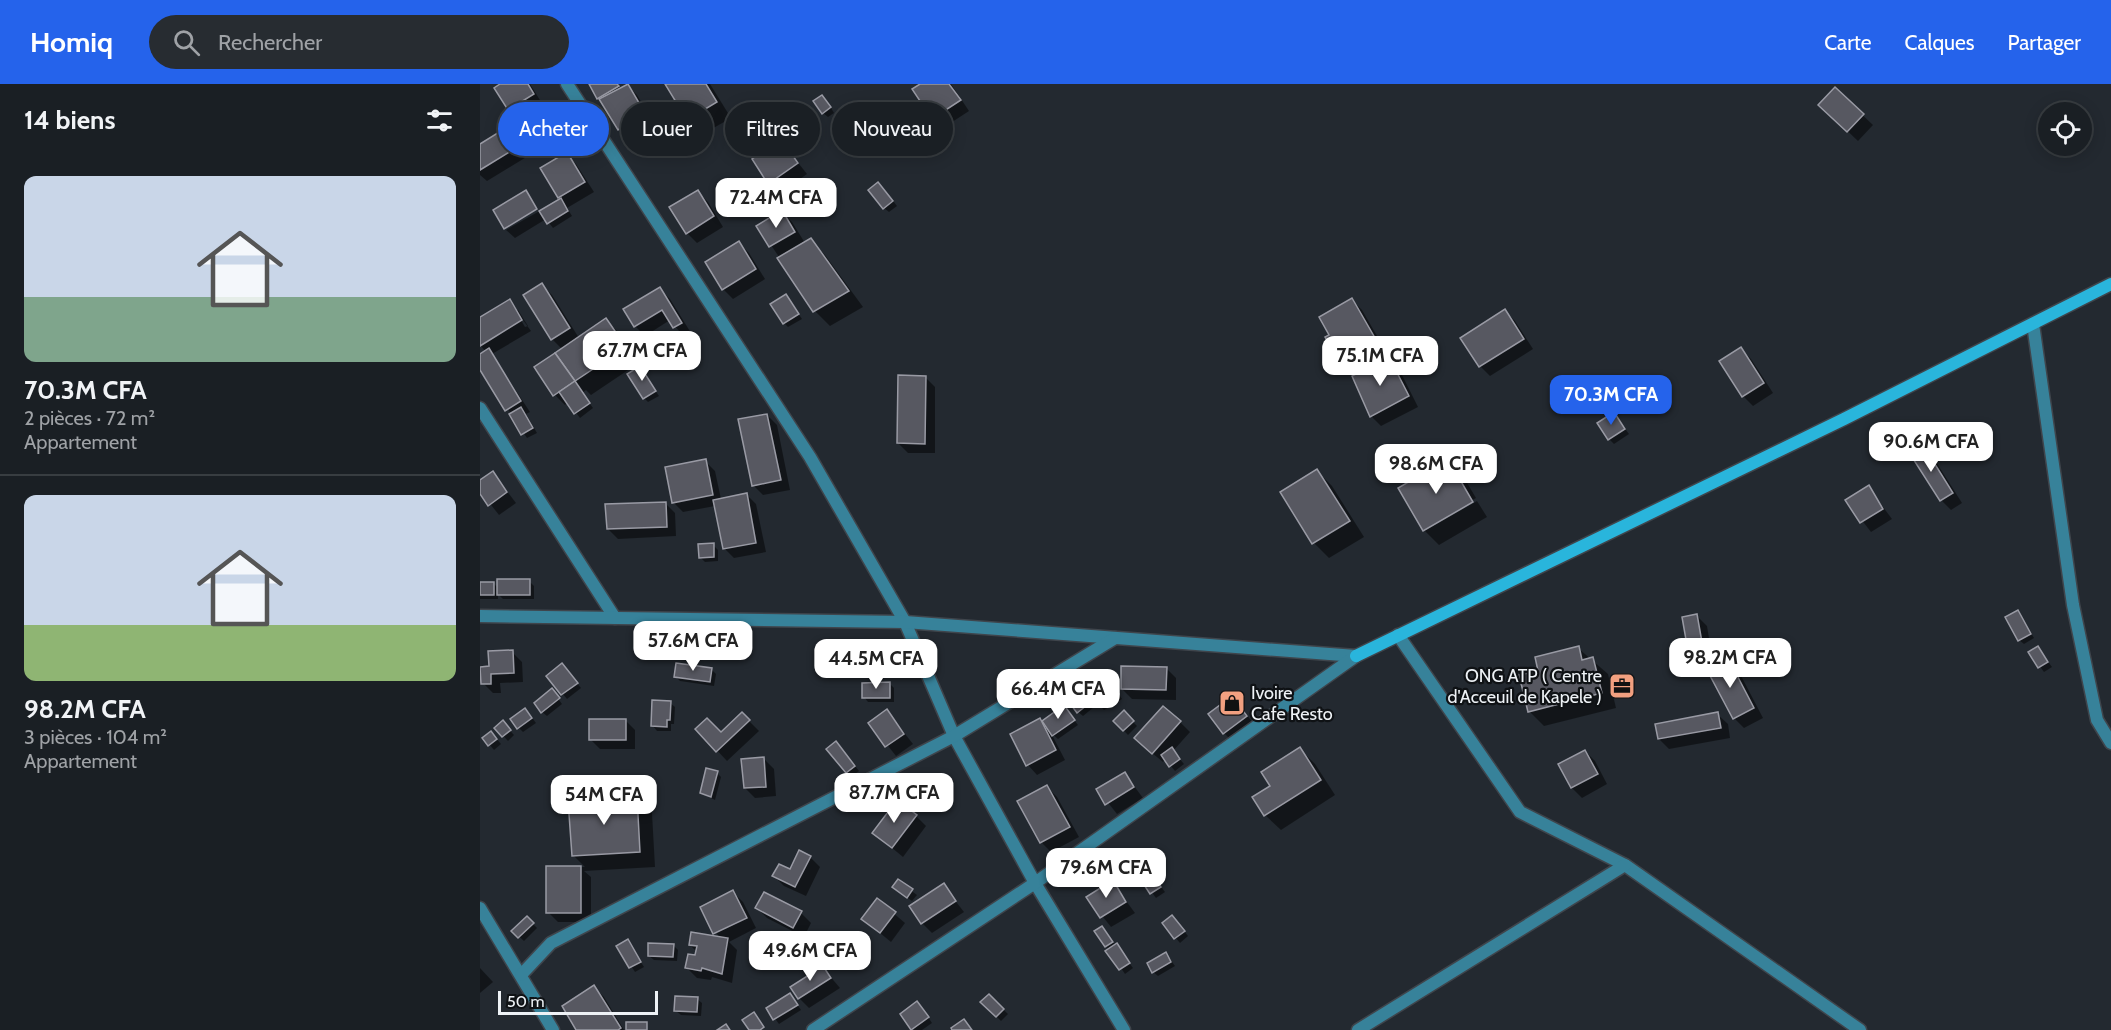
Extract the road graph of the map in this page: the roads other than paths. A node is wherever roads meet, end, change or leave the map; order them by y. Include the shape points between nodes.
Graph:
1 (567, 84) edge
2 (2111, 284) edge
3 (2033, 324) junction
4 (480, 408) edge
5 (480, 616) edge
6 (615, 618) junction
7 (905, 622) junction
8 (1398, 635) junction
9 (1115, 638) junction
10 (1356, 656) junction
11 (954, 736) junction
12 (2111, 743) edge
13 (1625, 865) junction
14 (1035, 883) junction
15 (480, 908) edge
16 (521, 975) junction
17 (553, 1030) edge
18 (813, 1030) edge
19 (1124, 1030) edge
20 (1358, 1030) edge
21 (1860, 1030) edge

1 - 7 street via 810,457
2 - 3 street
3 - 8 street
3 - 12 street via 2073,605 2097,720
4 - 6 street
5 - 6 street
6 - 7 street
7 - 9 street
7 - 11 street
8 - 10 street
8 - 13 street via 1520,812
9 - 10 street
9 - 11 street
10 - 14 street
11 - 14 street
11 - 16 street via 551,943
13 - 20 street
13 - 21 street
14 - 18 street
14 - 19 street
15 - 16 street
16 - 17 street

